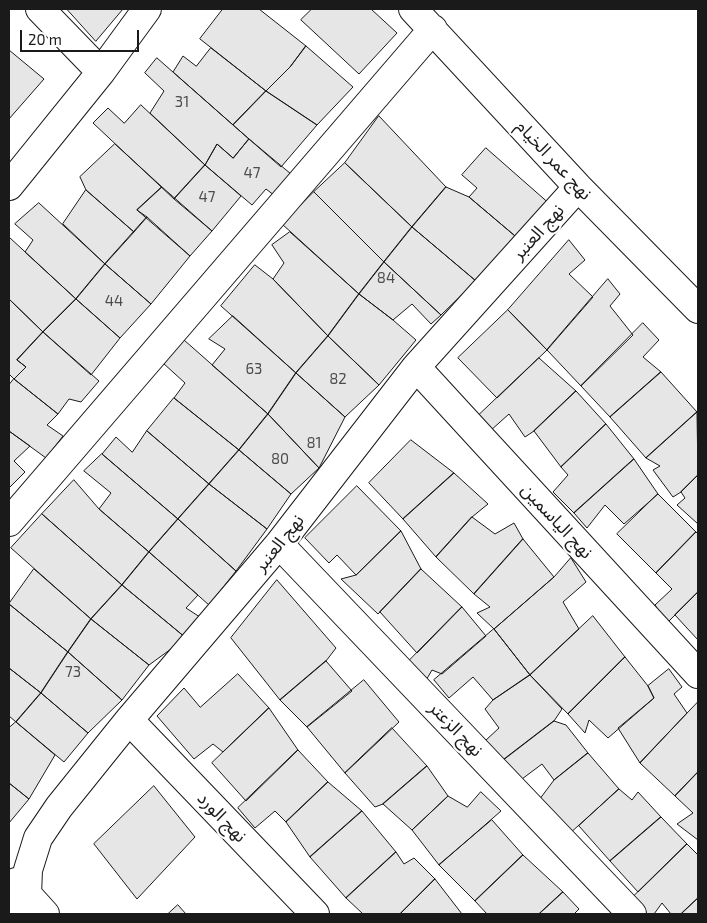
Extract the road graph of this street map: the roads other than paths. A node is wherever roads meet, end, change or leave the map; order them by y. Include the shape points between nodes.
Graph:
1 (40, 9) edge
2 (147, 9) edge
3 (414, 9) edge
4 (433, 29) junction
5 (101, 72) junction
6 (9, 186) edge
7 (578, 186) junction
8 (698, 309) edge
9 (416, 367) junction
10 (9, 522) edge
11 (279, 544) junction
12 (698, 674) edge
13 (129, 720) junction
14 (9, 874) edge
15 (27, 908) edge
16 (316, 914) edge
17 (632, 914) edge

1 - 5 street
2 - 5 street
3 - 4 street, نهج عمر الخيام
4 - 7 street, نهج عمر الخيام
4 - 10 street
5 - 6 street
7 - 8 street, نهج عمر الخيام
7 - 9 street, نهج العنبر
9 - 11 street, نهج العنبر
9 - 12 street, نهج الياسمين
11 - 13 street, نهج العنبر
11 - 17 street, نهج الزعتر
13 - 15 street, نهج العنبر via 38,838 28,870
13 - 16 street, نهج الورد
14 - 15 street

